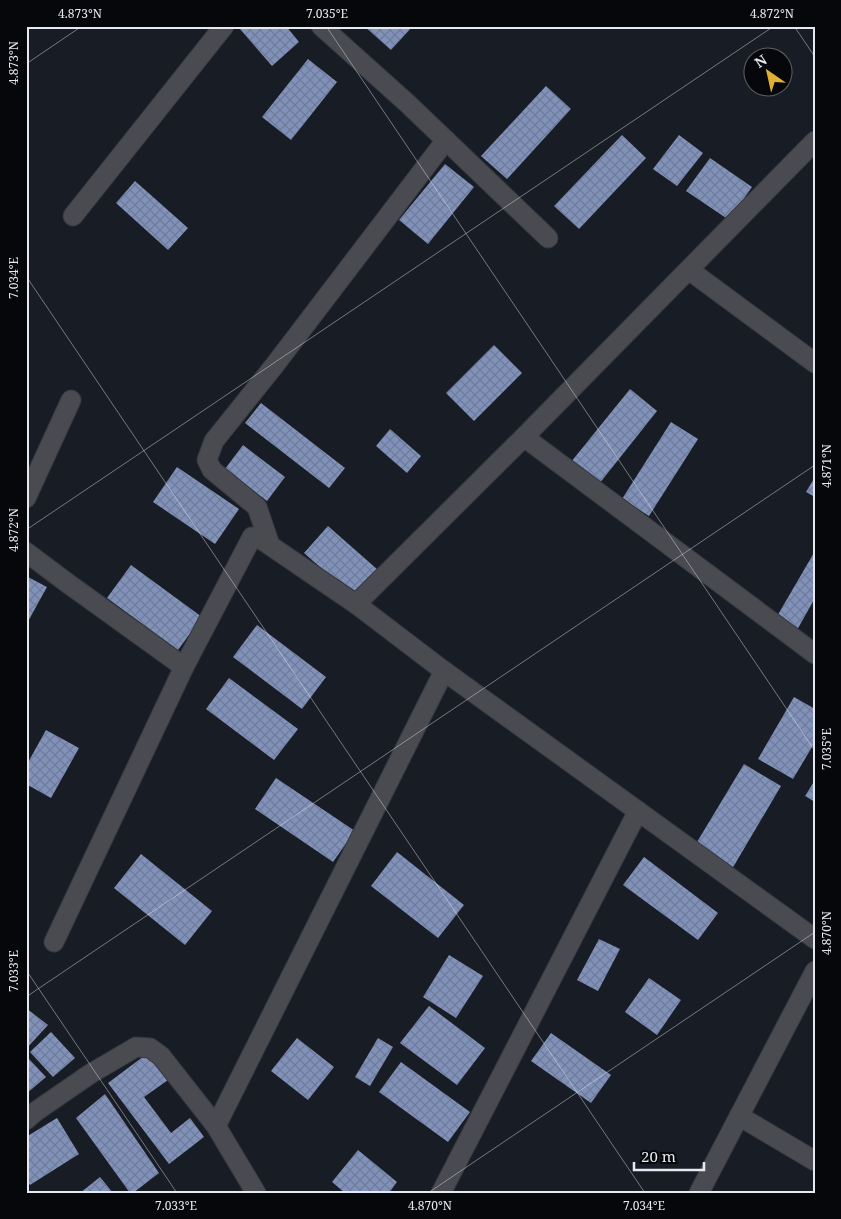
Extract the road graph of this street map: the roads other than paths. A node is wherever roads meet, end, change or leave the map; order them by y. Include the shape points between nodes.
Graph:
1 (224, 26) edge
2 (321, 26) edge
3 (446, 140) junction
4 (815, 142) edge
5 (73, 216) dead end
6 (548, 238) dead end
7 (689, 270) junction
8 (815, 364) edge
9 (71, 400) dead end
10 (524, 437) junction
11 (26, 498) edge
12 (270, 545) junction
13 (26, 552) edge
14 (356, 604) junction
15 (815, 654) edge
16 (184, 667) junction
17 (444, 671) junction
18 (638, 811) junction
19 (815, 939) edge
20 (54, 942) dead end
21 (815, 971) edge
22 (739, 1116) junction
23 (26, 1120) edge
24 (216, 1126) junction
25 (815, 1161) edge
26 (256, 1193) edge
27 (441, 1193) edge
28 (699, 1193) edge

1 - 5 street
2 - 3 street
3 - 6 street
3 - 12 street via 214,441 207,460 212,470 257,507
4 - 7 street
7 - 8 street
7 - 10 street
9 - 11 street
10 - 14 street
10 - 15 street
12 - 14 street
12 - 16 street via 252,537 248,542
13 - 16 street
14 - 17 street
16 - 20 street
17 - 18 street
17 - 24 street
18 - 19 street
18 - 27 street
21 - 22 street
22 - 25 street
22 - 28 street
23 - 24 street via 90,1074 136,1047 150,1048 161,1056
24 - 26 street

